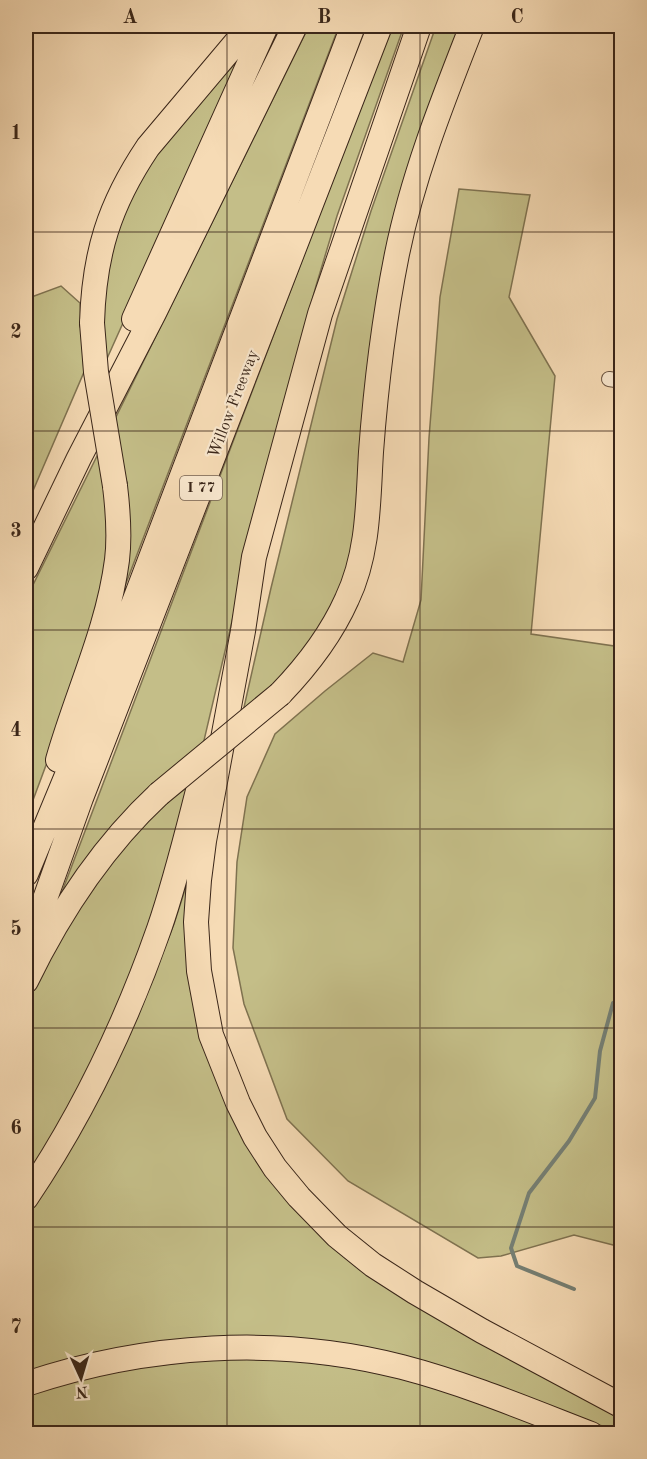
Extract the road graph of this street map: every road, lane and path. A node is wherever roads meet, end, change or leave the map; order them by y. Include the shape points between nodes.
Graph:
1 (250, 26) edge
2 (266, 26) edge
3 (295, 26) edge
4 (353, 26) edge
5 (380, 26) edge
6 (419, 26) edge
7 (472, 26) edge
8 (79, 458) junction
9 (26, 568) edge
10 (243, 632) junction
11 (29, 864) edge
12 (26, 952) edge
13 (26, 981) edge
14 (26, 1198) edge
15 (26, 1384) edge
16 (621, 1406) edge
17 (591, 1434) edge

1 - 11 highway, bridge via 148,147 114,205 105,231 93,291 92,323 115,486 117,559 111,598 60,753
2 - 8 highway via 96,405
3 - 8 highway
4 - 11 highway, Willow Freeway / I 77 via 82,739
5 - 12 highway, Willow Freeway / I 77 via 81,798
6 - 10 highway via 320,314 254,557
7 - 13 highway, bridge via 411,193 397,253 385,321 368,518 348,597 323,642 280,694 159,794 118,834 51,933
8 - 9 highway
10 - 14 highway via 223,693 177,872 135,992 84,1101
10 - 16 highway via 204,841 196,922 199,971 211,1035 238,1103 275,1168 299,1197 337,1236 373,1265 482,1331
15 - 17 highway via 97,1364 195,1349 315,1351 357,1357 439,1378

